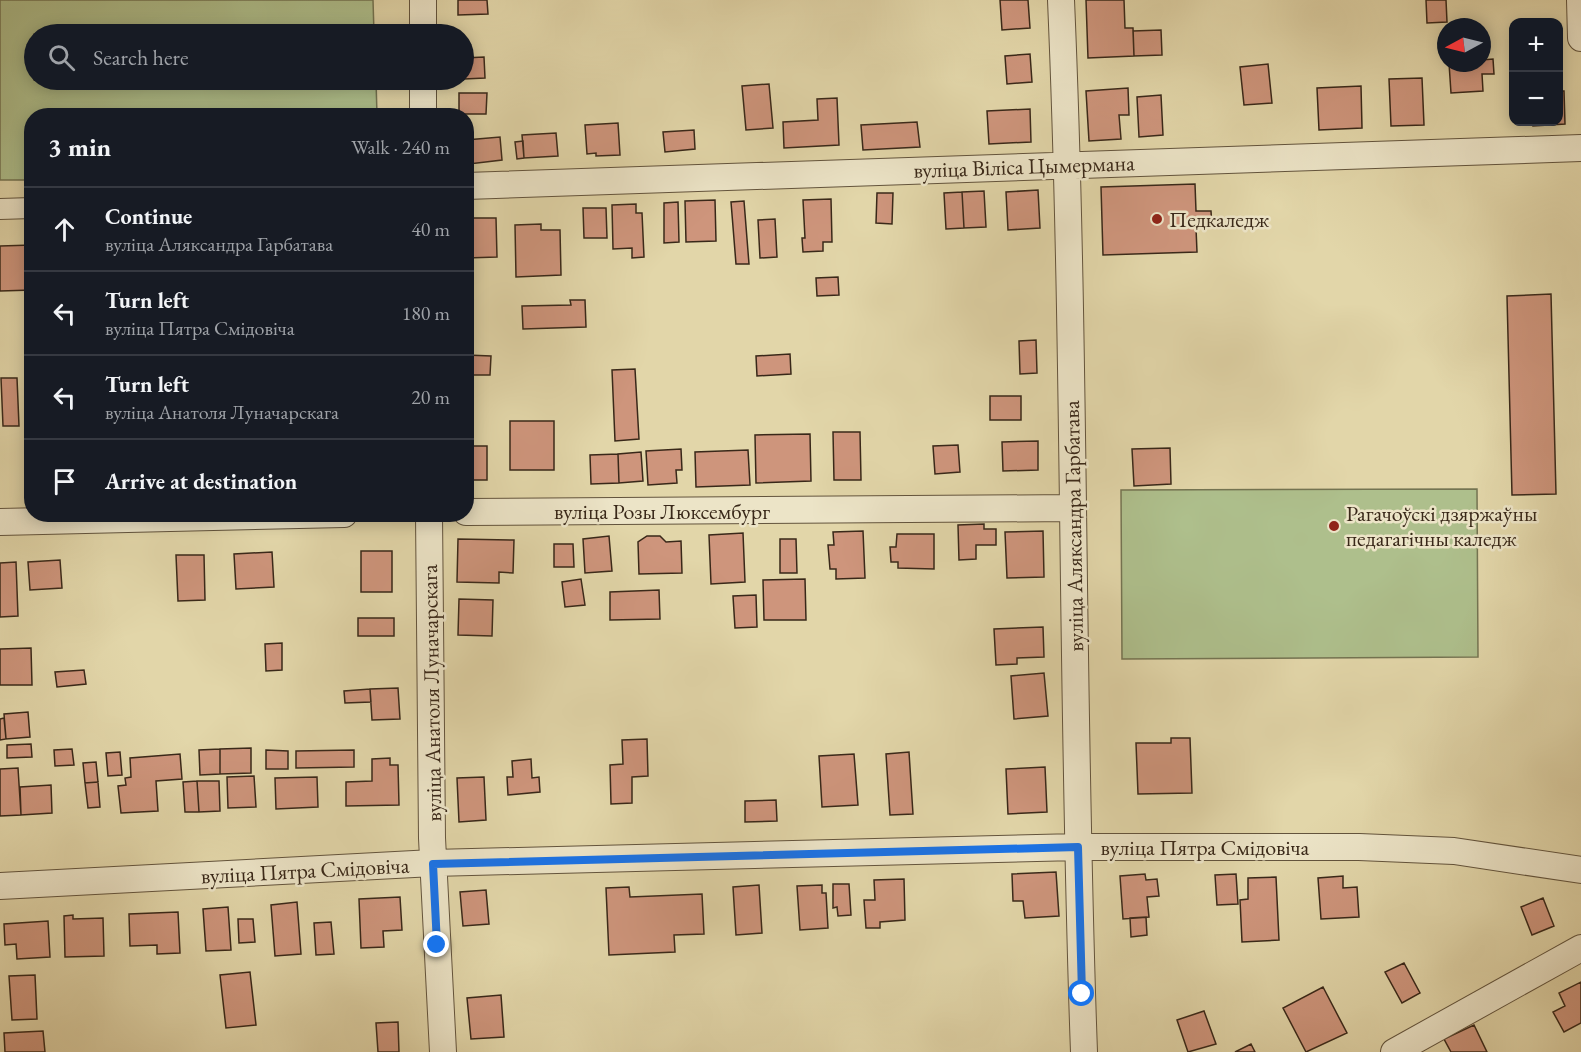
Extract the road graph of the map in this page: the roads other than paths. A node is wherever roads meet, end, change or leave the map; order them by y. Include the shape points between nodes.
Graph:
1 (423, 0) edge
2 (1062, 0) edge
3 (1580, 0) edge
4 (423, 24) edge
5 (1581, 38) edge
6 (423, 90) edge
7 (423, 108) edge
8 (1581, 148) edge
9 (1068, 164) junction
10 (474, 186) edge
11 (24, 208) edge
12 (0, 209) edge
13 (1073, 508) junction
14 (474, 512) edge
15 (24, 521) edge
16 (0, 522) edge
17 (429, 522) edge
18 (1078, 847) junction
19 (433, 864) junction
20 (1581, 870) edge
21 (0, 886) edge
22 (1581, 948) edge
23 (443, 1052) edge
24 (1084, 1052) edge
25 (1394, 1052) edge

1 - 4 street
2 - 9 street, вуліца Аляксандра Гарбатава
3 - 5 street
6 - 7 street
8 - 9 street, вуліца Віліса Цымермана
9 - 10 street, вуліца Віліса Цымермана
9 - 13 street, вуліца Аляксандра Гарбатава
11 - 12 street
13 - 14 street, вуліца Розы Люксембург
13 - 18 street, вуліца Аляксандра Гарбатава
15 - 16 street
17 - 19 street, вуліца Анатоля Луначарскага
18 - 19 street, вуліца Пятра Смідовіча
18 - 20 street, вуліца Пятра Смідовіча via 1371,847 1454,851
18 - 24 street, вуліца Аляксандра Гарбатава
19 - 21 street, вуліца Пятра Смідовіча
19 - 23 street, вуліца Анатоля Луначарскага
22 - 25 street

